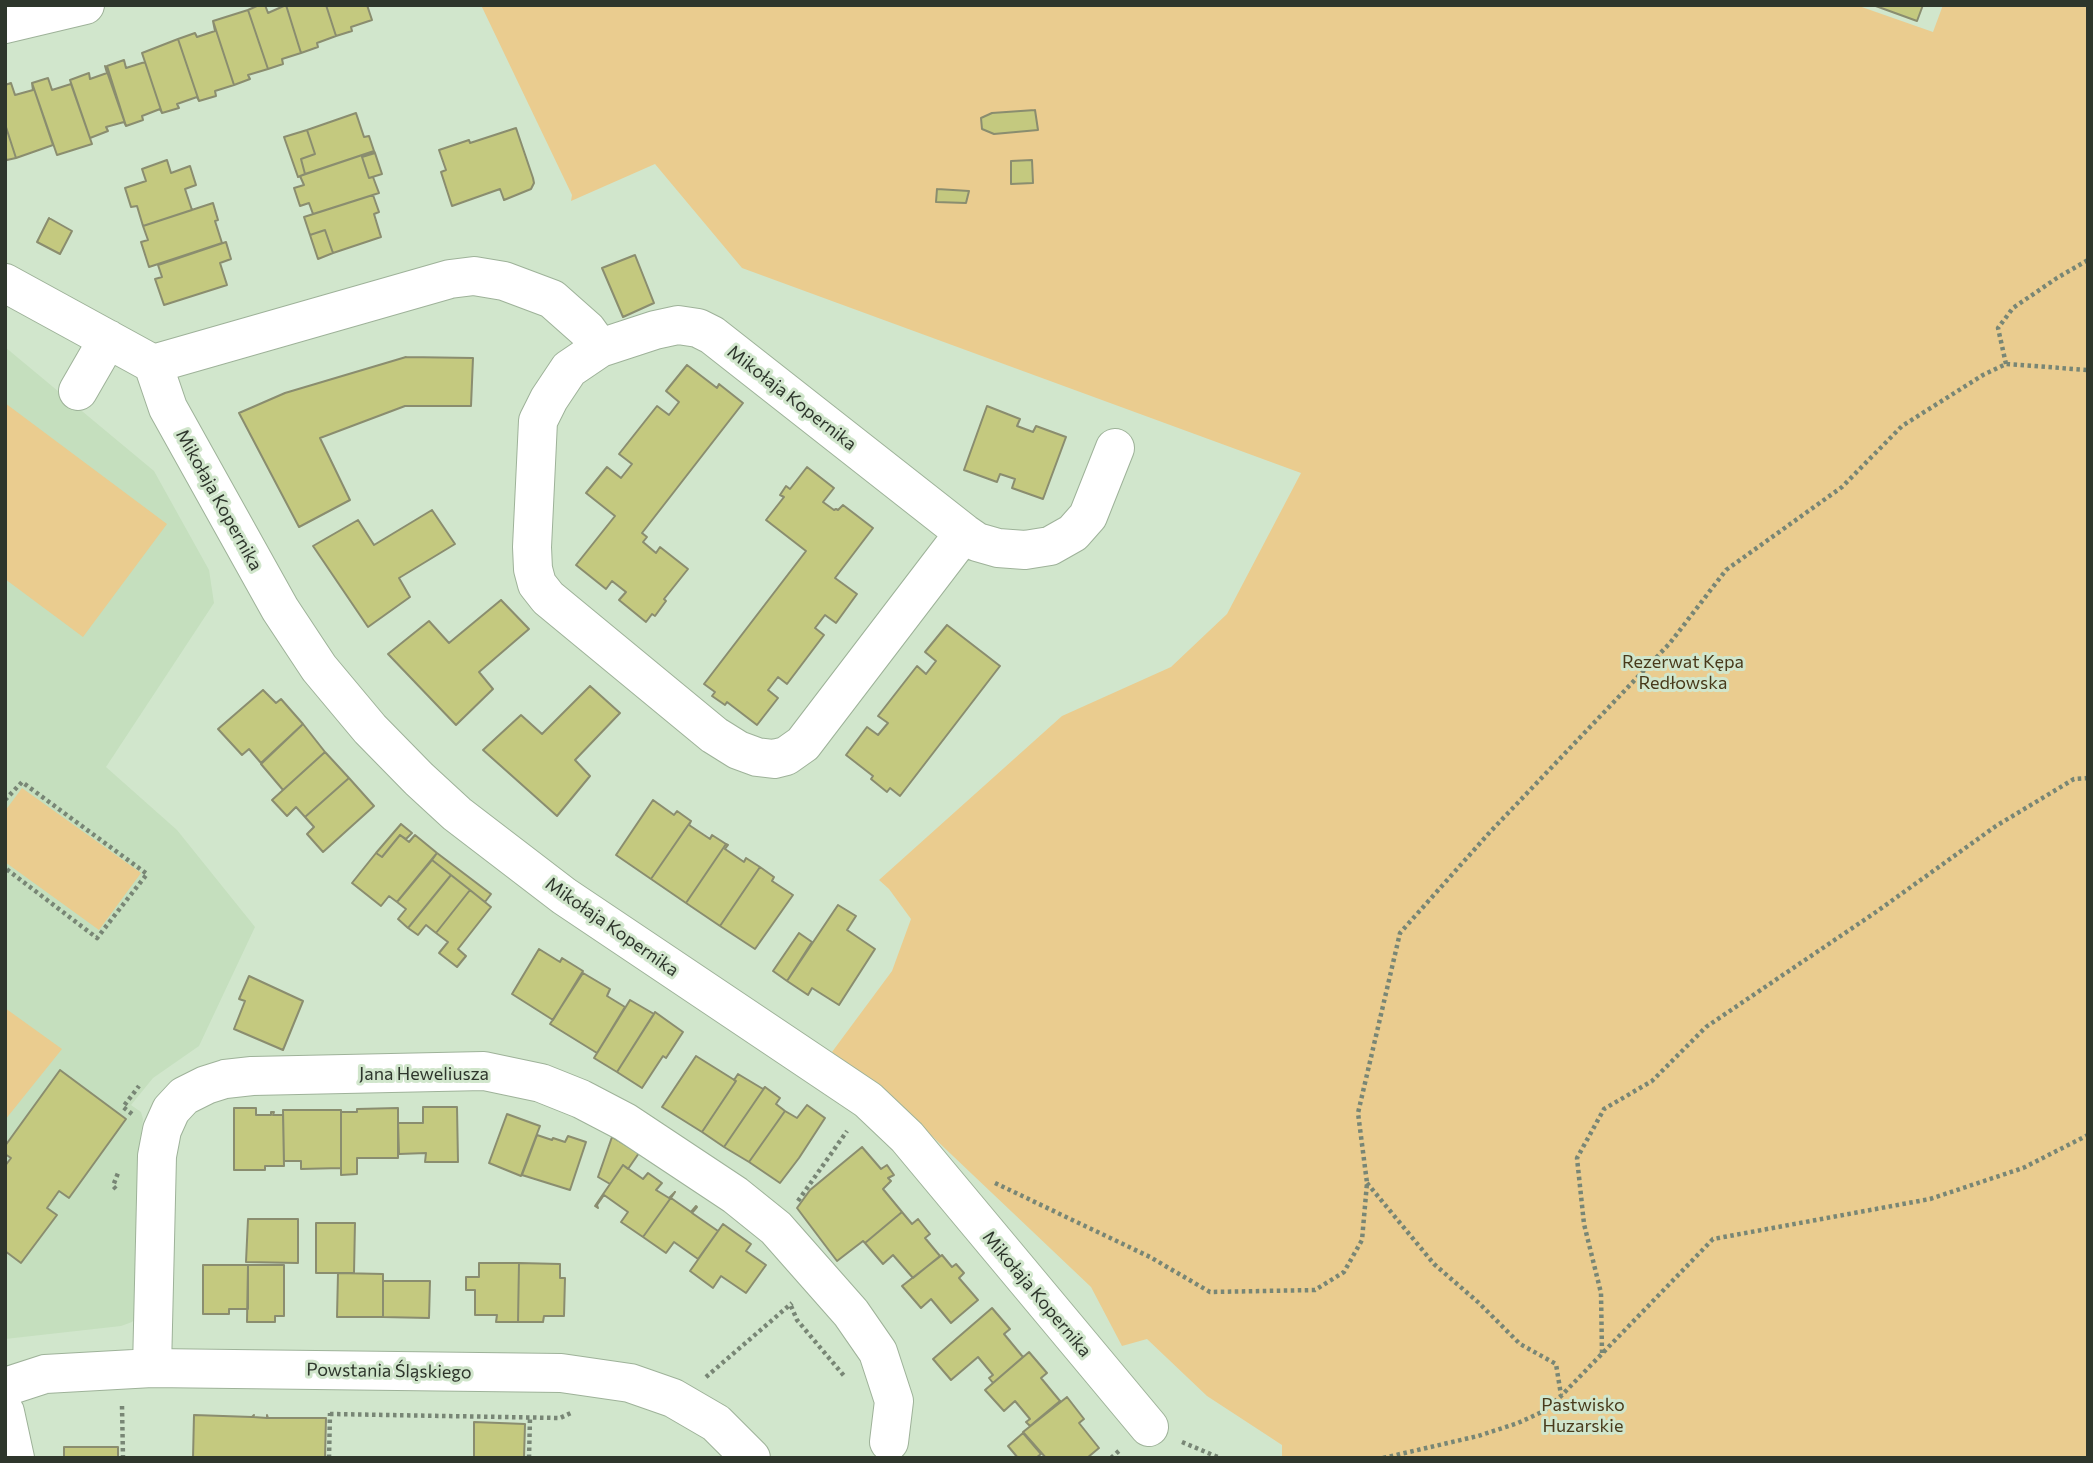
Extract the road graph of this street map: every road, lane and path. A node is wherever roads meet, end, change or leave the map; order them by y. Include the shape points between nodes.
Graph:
1 (85, 5) edge
2 (5, 24) edge
3 (2088, 260) edge
4 (5, 283) edge
5 (108, 339) junction
6 (600, 348) junction
7 (153, 363) junction
8 (2006, 364) junction
9 (2088, 370) edge
10 (79, 391) dead end
11 (1115, 448) dead end
12 (964, 533) junction
13 (2088, 778) edge
14 (5, 800) edge
15 (5, 868) edge
16 (851, 1126) dead end
17 (2088, 1135) edge
18 (990, 1181) dead end
19 (1367, 1183) junction
20 (795, 1206) dead end
21 (794, 1298) dead end
22 (791, 1306) junction
23 (1602, 1353) junction
24 (152, 1368) junction
25 (850, 1383) dead end
26 (5, 1387) edge
27 (1561, 1395) junction
28 (685, 1405) junction
29 (576, 1410) dead end
30 (5, 1412) edge
31 (530, 1418) junction
32 (1136, 1438) joint
33 (889, 1442) dead end
34 (15, 1458) edge
35 (329, 1458) edge
36 (529, 1458) edge
37 (751, 1458) edge
38 (1111, 1458) edge
39 (1383, 1458) edge

1 - 2 street
3 - 8 path via 2013,308 1998,328
4 - 5 street
5 - 7 street
5 - 10 street
6 - 7 street via 552,299 504,281 474,276
6 - 12 street, Mikołaja Kopernika via 678,325 712,334
6 - 12 street, Mikołaja Kopernika via 569,369 538,421 532,547 537,584 548,598 738,750 774,759 803,744
7 - 32 street, Mikołaja Kopernika via 168,408 280,610 319,668 370,729 457,814 564,896 868,1100 907,1137
8 - 9 path
8 - 19 path via 1902,426 1842,487 1726,570 1670,643 1400,933 1358,1113
11 - 12 street, Mikołaja Kopernika via 1088,516 1073,533 1050,546 998,548
13 - 23 path via 2074,779 1996,826 1706,1027 1653,1080 1604,1109 1577,1158 1584,1224 1601,1293
14 - 15 path via 22,782 147,874 97,938
16 - 20 path
17 - 23 path via 2023,1168 1930,1199 1713,1240
18 - 19 path via 1150,1257 1210,1292 1315,1290 1345,1272 1362,1240
19 - 27 path via 1434,1264 1520,1345 1556,1364
21 - 22 path
22 - 25 path via 797,1320
22 - 28 path via 701,1381
23 - 27 path
24 - 26 street, Powstania Śląskiego via 45,1374
24 - 28 street, Powstania Śląskiego via 561,1373 630,1383
24 - 33 street, Jana Heweliusza via 157,1156 162,1130 184,1096 225,1079 252,1076 484,1071 541,1083 625,1122 776,1228 851,1313 878,1352 894,1401
27 - 39 path via 1544,1411 1518,1423
28 - 37 street, Powstania Śląskiego via 716,1423
29 - 31 path via 560,1418
30 - 34 street
31 - 35 path via 330,1411
31 - 36 path
32 - 38 path

